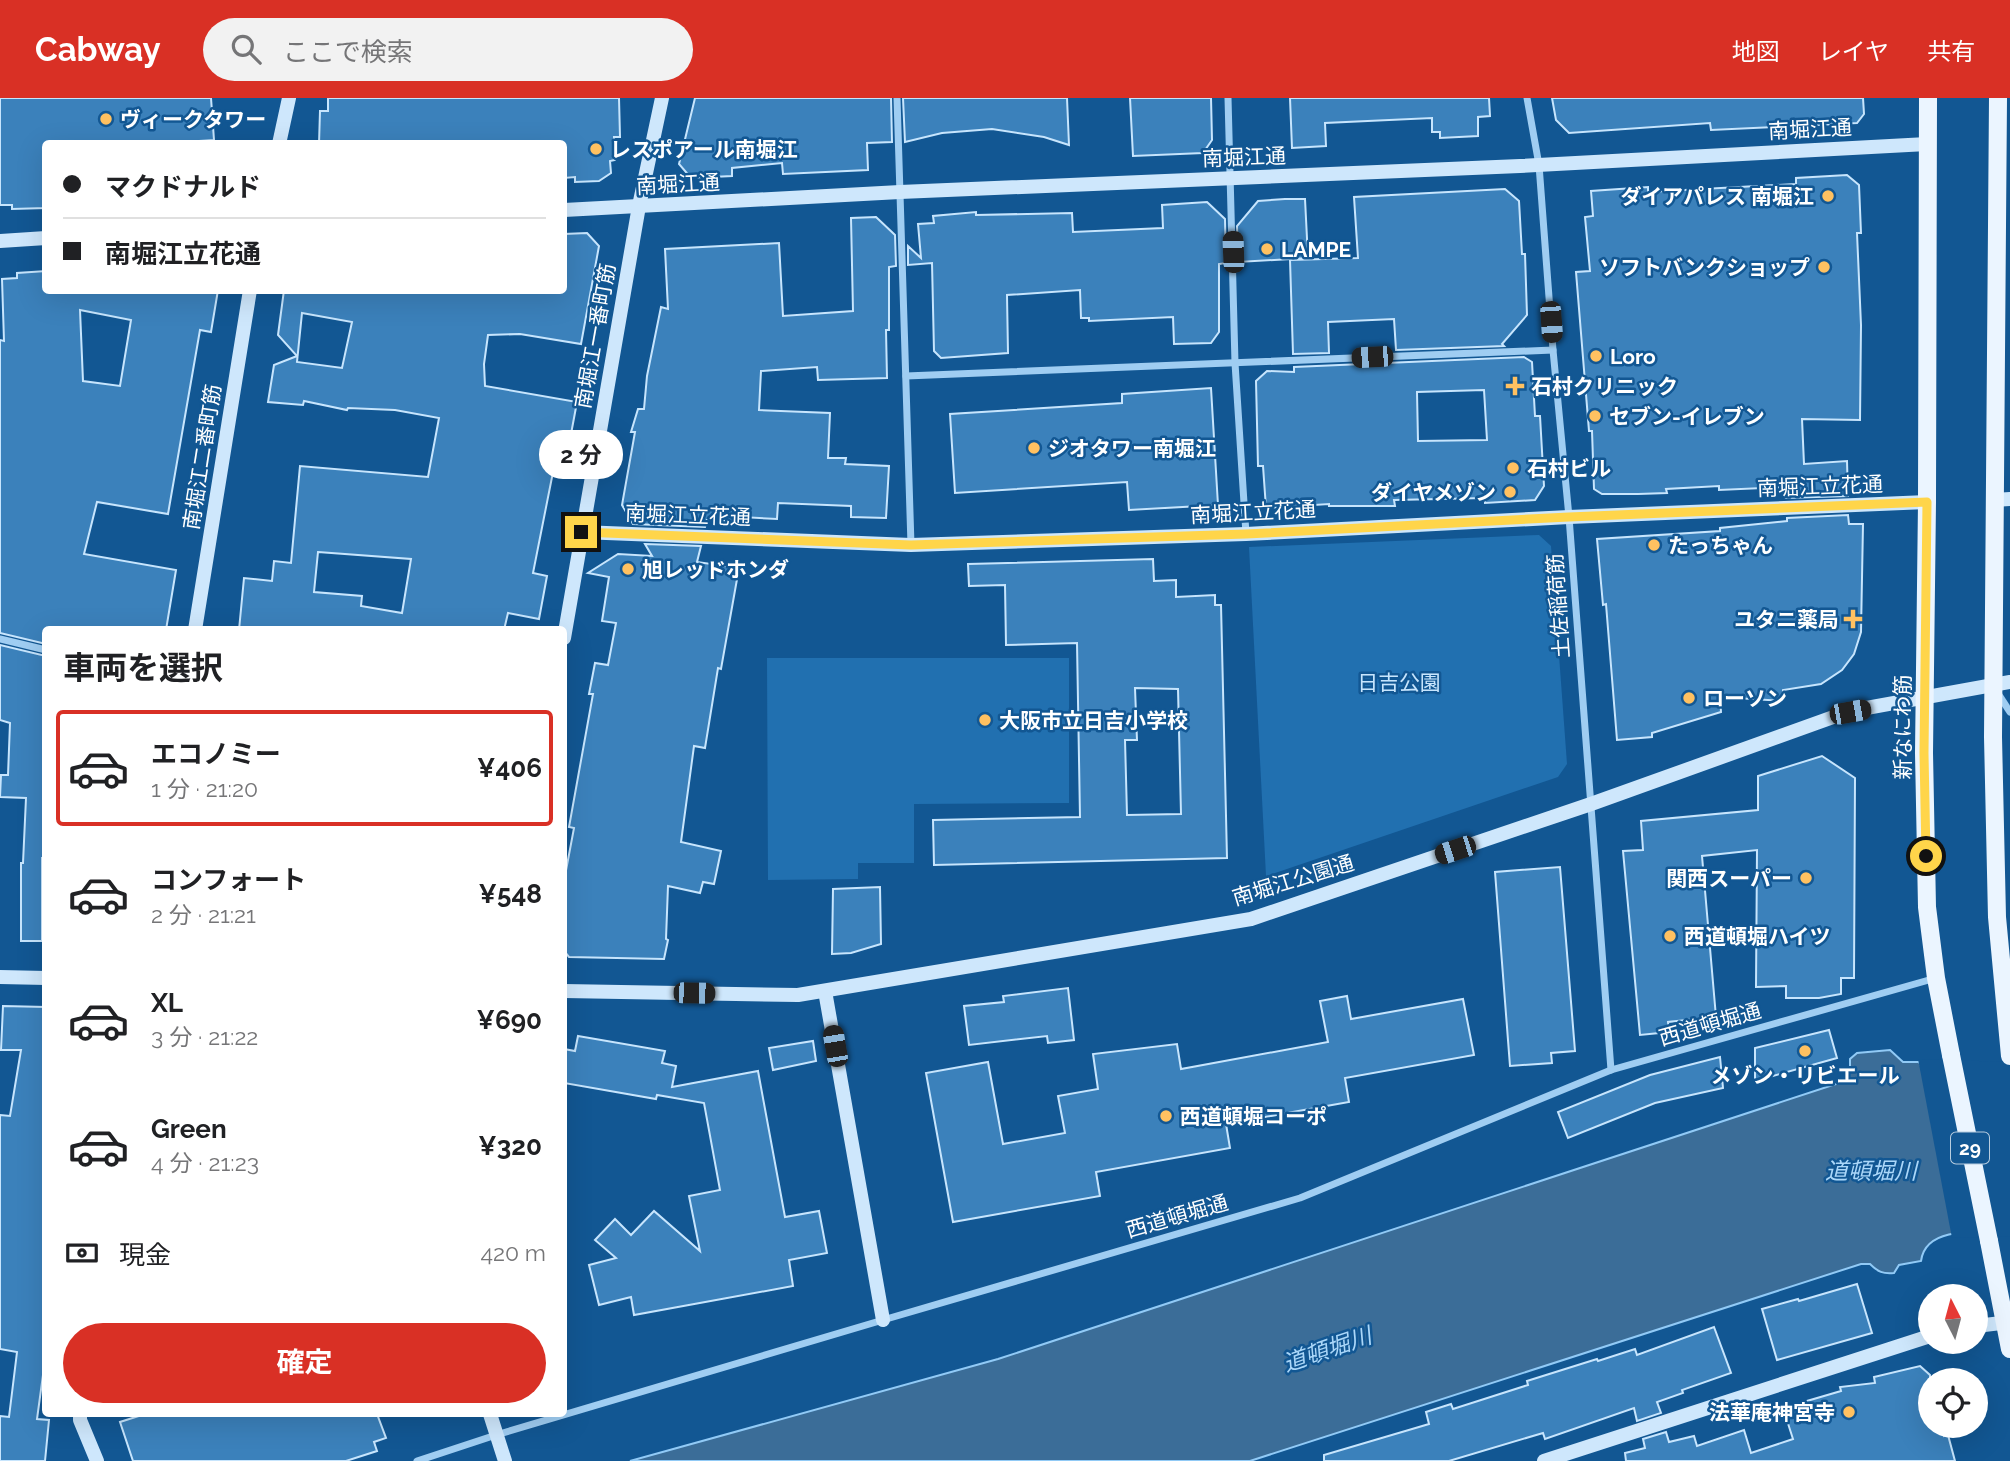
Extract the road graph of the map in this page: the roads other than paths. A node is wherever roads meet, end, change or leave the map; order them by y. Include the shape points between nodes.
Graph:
1 (289, 98) edge
2 (662, 98) edge
3 (897, 98) edge
4 (1228, 98) edge
5 (1527, 98) edge
6 (1928, 98) edge
7 (1998, 98) edge
8 (280, 140) edge
9 (2004, 142) edge
10 (1927, 144) junction
11 (1539, 165) junction
12 (1230, 179) junction
13 (900, 192) junction
14 (639, 206) junction
15 (567, 210) edge
16 (42, 238) edge
17 (0, 241) edge
18 (249, 294) edge
19 (1553, 350) junction
20 (1236, 362) junction
21 (906, 376) junction
22 (2002, 500) edge
23 (1927, 502) junction
24 (1569, 517) junction
25 (581, 532) junction
26 (1246, 534) junction
27 (911, 545) junction
28 (196, 626) edge
29 (566, 626) edge
30 (0, 639) edge
31 (42, 649) edge
32 (2001, 683) edge
33 (1924, 698) junction
34 (2010, 712) edge
35 (1591, 804) junction
36 (2010, 966) edge
37 (0, 977) edge
38 (42, 978) edge
39 (1936, 978) junction
40 (2006, 984) edge
41 (567, 991) edge
42 (825, 991) junction
43 (2010, 1054) edge
44 (1611, 1070) junction
45 (883, 1320) junction
46 (2008, 1322) edge
47 (1988, 1324) edge
48 (1918, 1340) edge
49 (2010, 1349) edge
50 (567, 1414) edge
51 (80, 1417) edge
52 (491, 1417) edge
53 (557, 1417) edge
54 (496, 1435) junction
55 (97, 1461) edge
56 (417, 1461) edge
57 (505, 1461) edge
58 (1544, 1461) edge

1 - 8 street
2 - 14 street, 南堀江一番町筋
3 - 13 street
4 - 12 street
5 - 11 street, 土佐稲荷筋
6 - 10 main road, 新なにわ筋 / 29
7 - 9 main road
9 - 22 main road
10 - 11 street, 南堀江通
10 - 23 main road, 新なにわ筋 / 29
11 - 12 street, 南堀江通
11 - 19 street, 土佐稲荷筋
12 - 13 street, 南堀江通
12 - 20 street
13 - 14 street, 南堀江通
13 - 21 street
14 - 15 street, 南堀江通
14 - 25 street, 南堀江一番町筋
16 - 17 street
18 - 28 street, 南堀江二番町筋
19 - 20 street
19 - 24 street, 土佐稲荷筋
20 - 21 street
20 - 26 street
21 - 27 street
22 - 32 main road
23 - 24 street, 南堀江立花通
23 - 33 main road, 新なにわ筋 / 29
24 - 26 street, 南堀江立花通
24 - 35 street, 土佐稲荷筋
25 - 27 street, 南堀江立花通
25 - 29 street, 南堀江一番町筋
26 - 27 street, 南堀江立花通
30 - 31 street
32 - 33 street, 南堀江公園通
32 - 34 street
32 - 40 main road via 1997,917
33 - 35 street, 南堀江公園通 via 1850,712
33 - 39 main road, 新なにわ筋 / 29 via 1927,907
35 - 42 street, 南堀江公園通 via 1251,919
35 - 44 street, 土佐稲荷筋
36 - 40 street
37 - 38 street
39 - 44 street, 西道頓堀通
39 - 46 main road, 新なにわ筋 / 29, bridge
40 - 43 main road
41 - 42 street, 南堀江公園通 via 798,995
42 - 45 street
44 - 45 street, 西道頓堀通 via 1300,1198
45 - 50 street, 西道頓堀通
46 - 47 street
46 - 49 main road, 新なにわ筋 / 29
48 - 58 street
51 - 55 street
52 - 54 street
53 - 54 street, 西道頓堀通
54 - 56 street, 西道頓堀通
54 - 57 street

